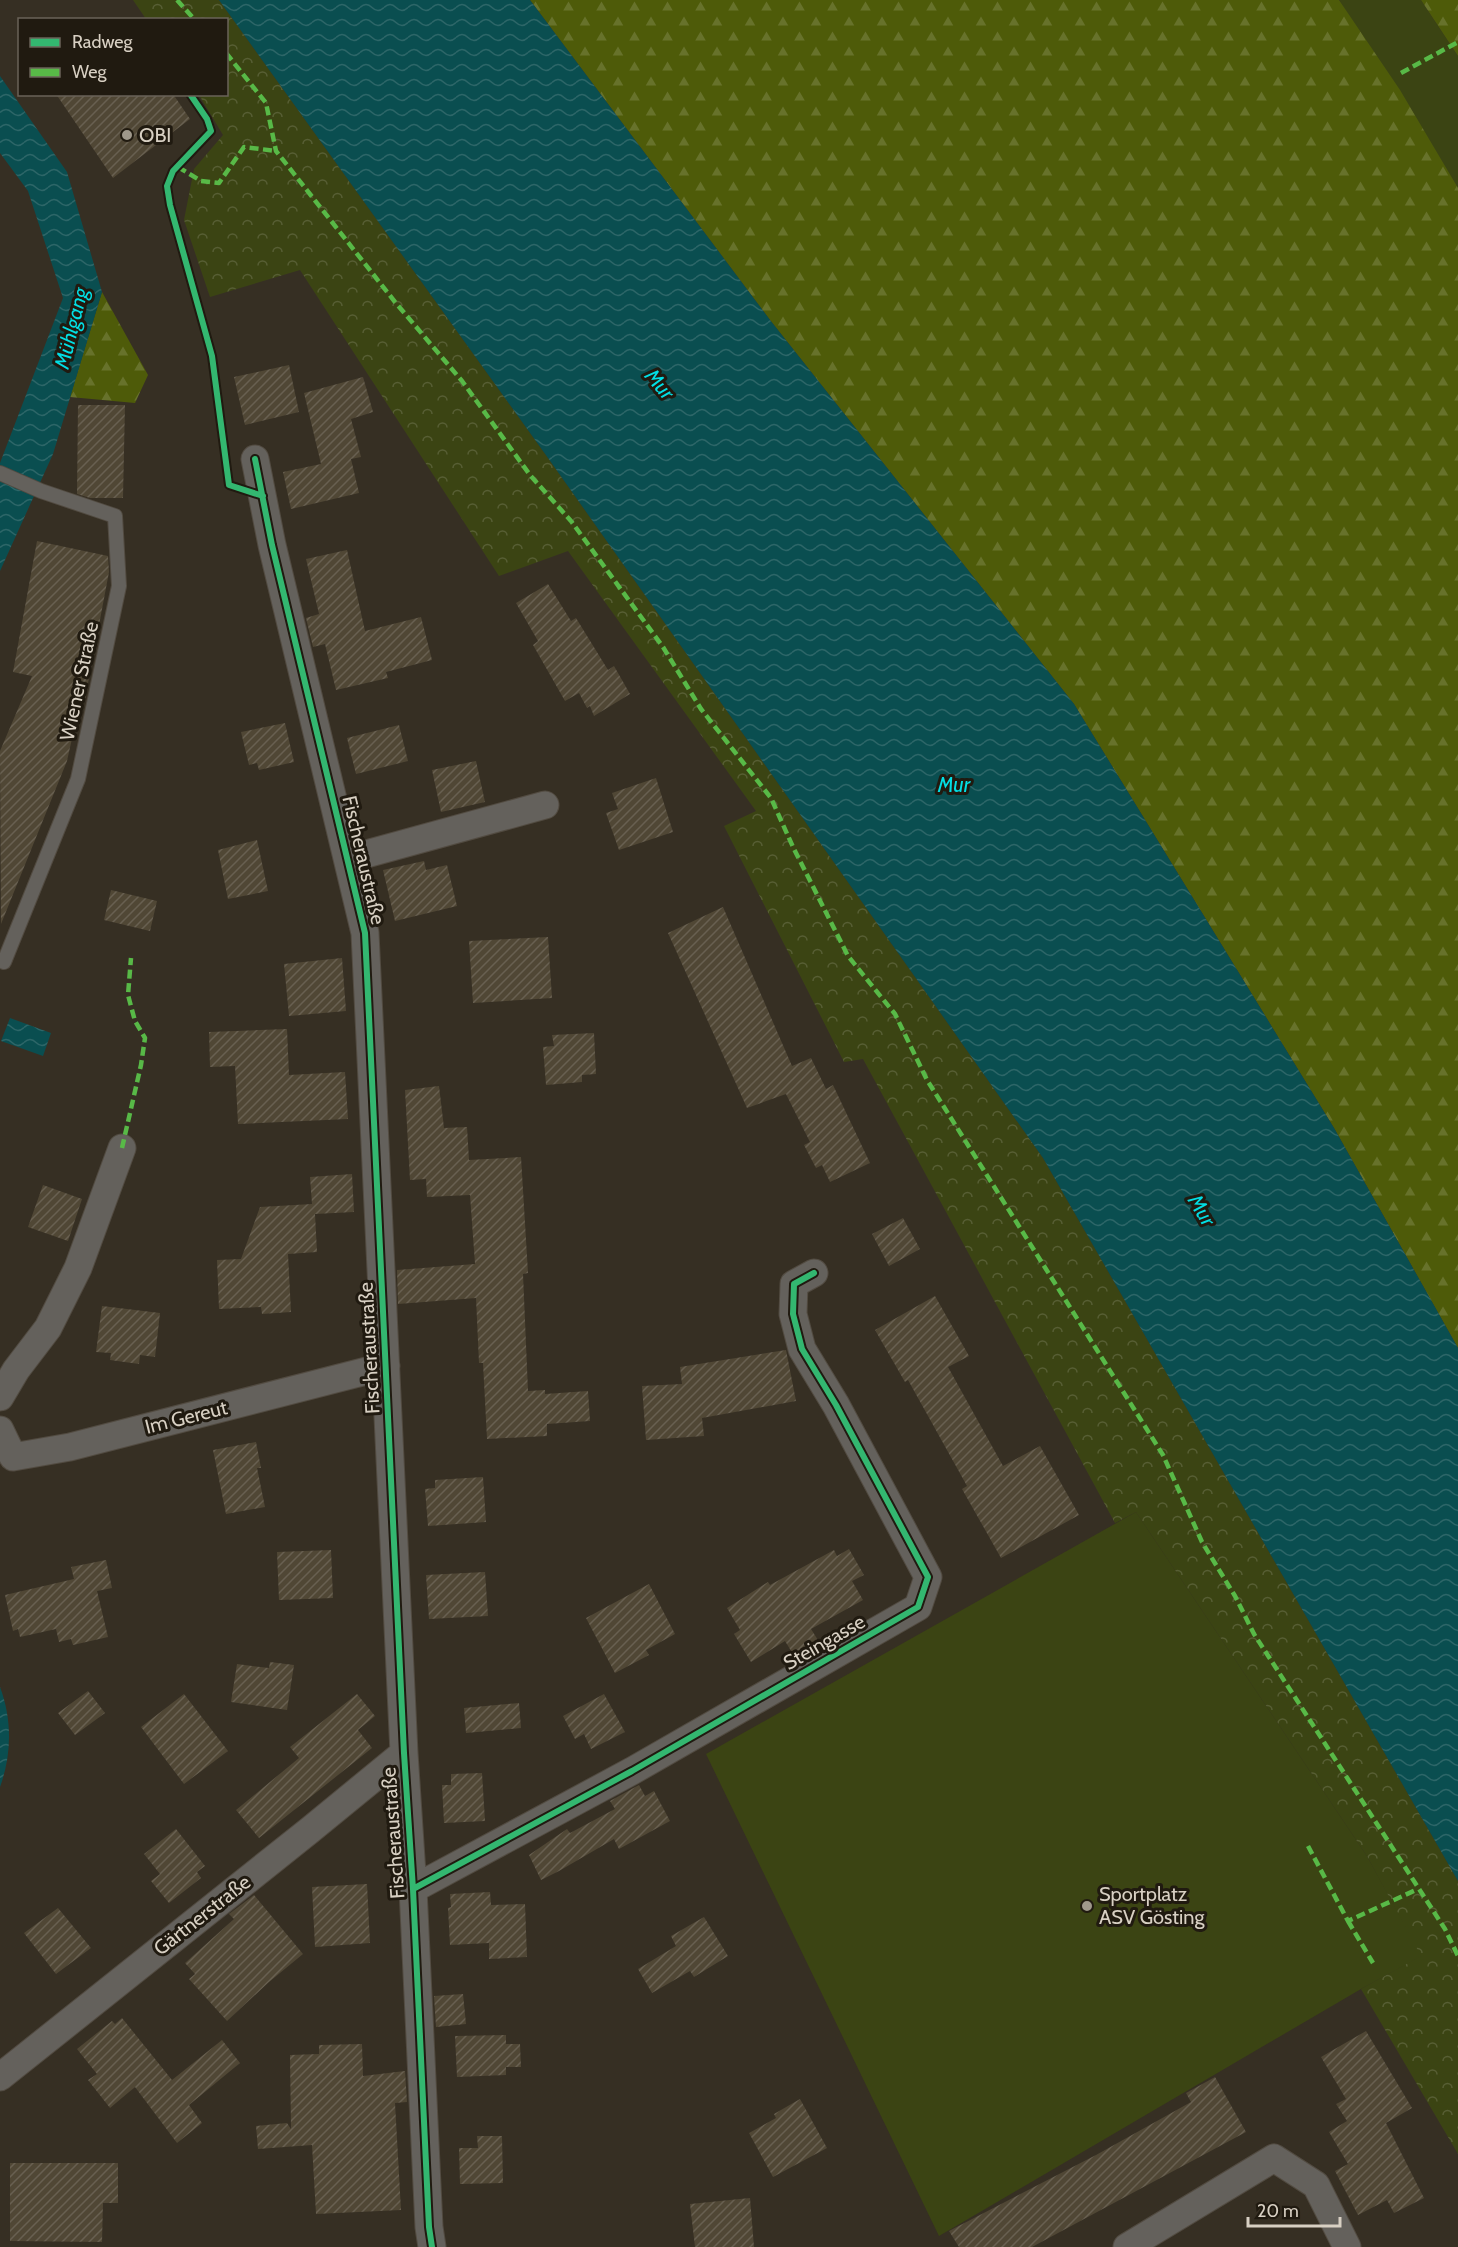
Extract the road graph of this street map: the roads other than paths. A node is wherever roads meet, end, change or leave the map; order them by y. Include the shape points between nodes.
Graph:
1 (255, 459) dead end
2 (0, 472) edge
3 (545, 805) dead end
4 (348, 858) junction
5 (4, 962) dead end
6 (122, 1148) dead end
7 (814, 1273) dead end
8 (386, 1366) junction
9 (0, 1397) edge
10 (0, 1430) edge
11 (404, 1753) junction
12 (413, 1889) junction
13 (0, 2076) edge
14 (432, 2247) edge
15 (1127, 2247) edge
16 (1347, 2247) edge

1 - 4 street, Fischeraustraße
2 - 5 lane, Wiener Straße via 41,491 115,516 119,586 78,779
3 - 4 street, Fischeraustraße
4 - 8 street, Fischeraustraße via 365,933
6 - 9 street via 78,1268 48,1328
7 - 12 street, Steingasse via 794,1284 793,1314 802,1349 928,1577 918,1607 632,1771
8 - 10 street, Im Gereut via 70,1447 13,1456
8 - 11 street, Fischeraustraße
11 - 12 street, Fischeraustraße
11 - 13 street, Gärtnerstraße
12 - 14 street, Fischeraustraße
15 - 16 street via 1274,2158 1316,2185

